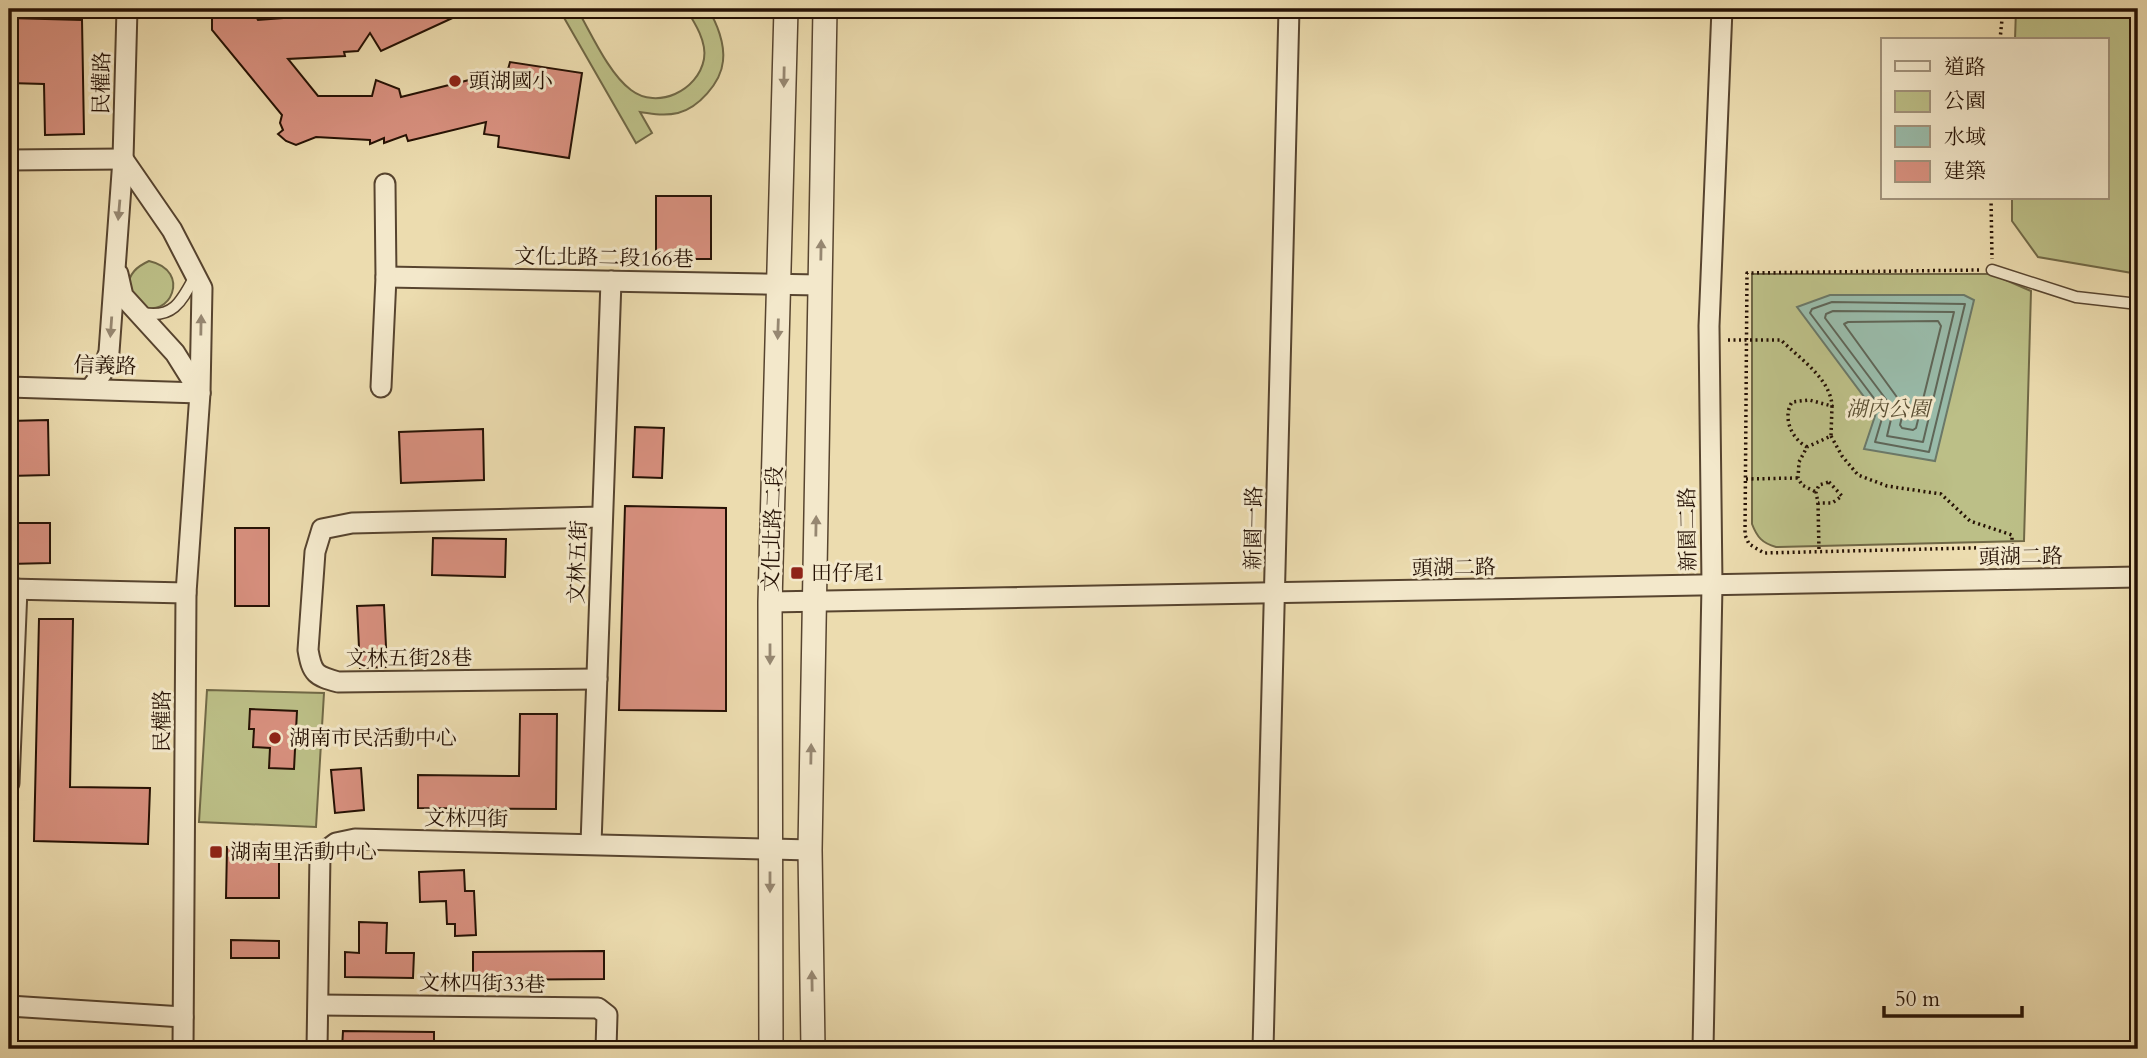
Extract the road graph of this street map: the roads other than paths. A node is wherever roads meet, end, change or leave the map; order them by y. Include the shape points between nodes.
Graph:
1 (127, 9) edge
2 (786, 9) edge
3 (825, 9) edge
4 (1289, 9) edge
5 (1722, 9) edge
6 (123, 159) junction
7 (9, 160) edge
8 (385, 184) dead end
9 (115, 260) junction
10 (1992, 270) road end
11 (195, 276) junction
12 (386, 276) junction
13 (611, 281) junction
14 (780, 284) junction
15 (820, 285) junction
16 (2138, 304) edge
17 (139, 312) junction
18 (9, 387) edge
19 (381, 387) dead end
20 (91, 388) junction
21 (200, 393) junction
22 (602, 517) junction
23 (2138, 577) edge
24 (1712, 586) junction
25 (13, 589) edge
26 (186, 593) junction
27 (1275, 594) junction
28 (814, 602) junction
29 (771, 603) junction
30 (597, 679) junction
31 (9, 783) edge
32 (591, 845) junction
33 (770, 849) junction
34 (810, 850) junction
35 (319, 1004) junction
36 (9, 1006) edge
37 (183, 1017) junction
38 (183, 1049) edge
39 (317, 1049) edge
40 (606, 1049) edge
41 (771, 1049) edge
42 (813, 1049) edge
43 (1263, 1049) edge
44 (1703, 1049) edge

1 - 6 street, 民權路
2 -> 14 street, 文化北路二段
15 -> 3 street, 文化北路二段
4 - 27 street, 新園一路
5 - 24 street, 新園二路 via 1709,326
6 - 7 street
6 -> 9 street, 民權路
6 - 11 street, 民權路 via 172,230
8 - 12 street
9 - 17 street, 民權路 via 123,296
9 -> 20 street, 民權路 via 109,352
10 - 16 lane via 2076,297
11 - 17 lane via 173,310 155,315
21 -> 11 street, 民權路 via 202,288
12 - 13 street, 文化北路二段166巷
12 - 19 street
13 - 14 street, 文化北路二段166巷
13 - 22 street, 文林五街
14 - 15 street, 文化北路二段166巷
14 -> 29 street, 文化北路二段
28 -> 15 street, 文化北路二段
17 - 21 street, 民權路 via 175,353
18 - 20 street, 信義路
20 - 21 street, 信義路
21 - 26 street, 民權路
22 - 30 street, 文林五街
22 - 30 street, 文林五街28巷 via 352,523 322,529 315,552 309,650 311,666 319,677 338,682
23 - 24 street, 頭湖二路
24 - 27 street, 頭湖二路
24 - 44 street, 新園二路
25 - 26 street
25 - 31 street
26 - 37 street, 民權路
27 - 28 street, 頭湖二路
27 - 43 street, 新園一路
28 - 29 street, 頭湖二路
34 -> 28 street, 文化北路二段
29 -> 33 street, 文化北路二段
30 - 32 street, 文林五街
32 - 33 street, 文林四街
32 - 35 street, 文林四街 via 355,839 336,843 320,855
33 - 34 street, 文林四街
33 -> 41 street, 文化北路二段
42 -> 34 street, 文化北路二段
35 - 39 street, 文林四街
35 - 40 street, 文林四街33巷 via 598,1008 607,1015
36 - 37 street
37 - 38 street, 民權路

